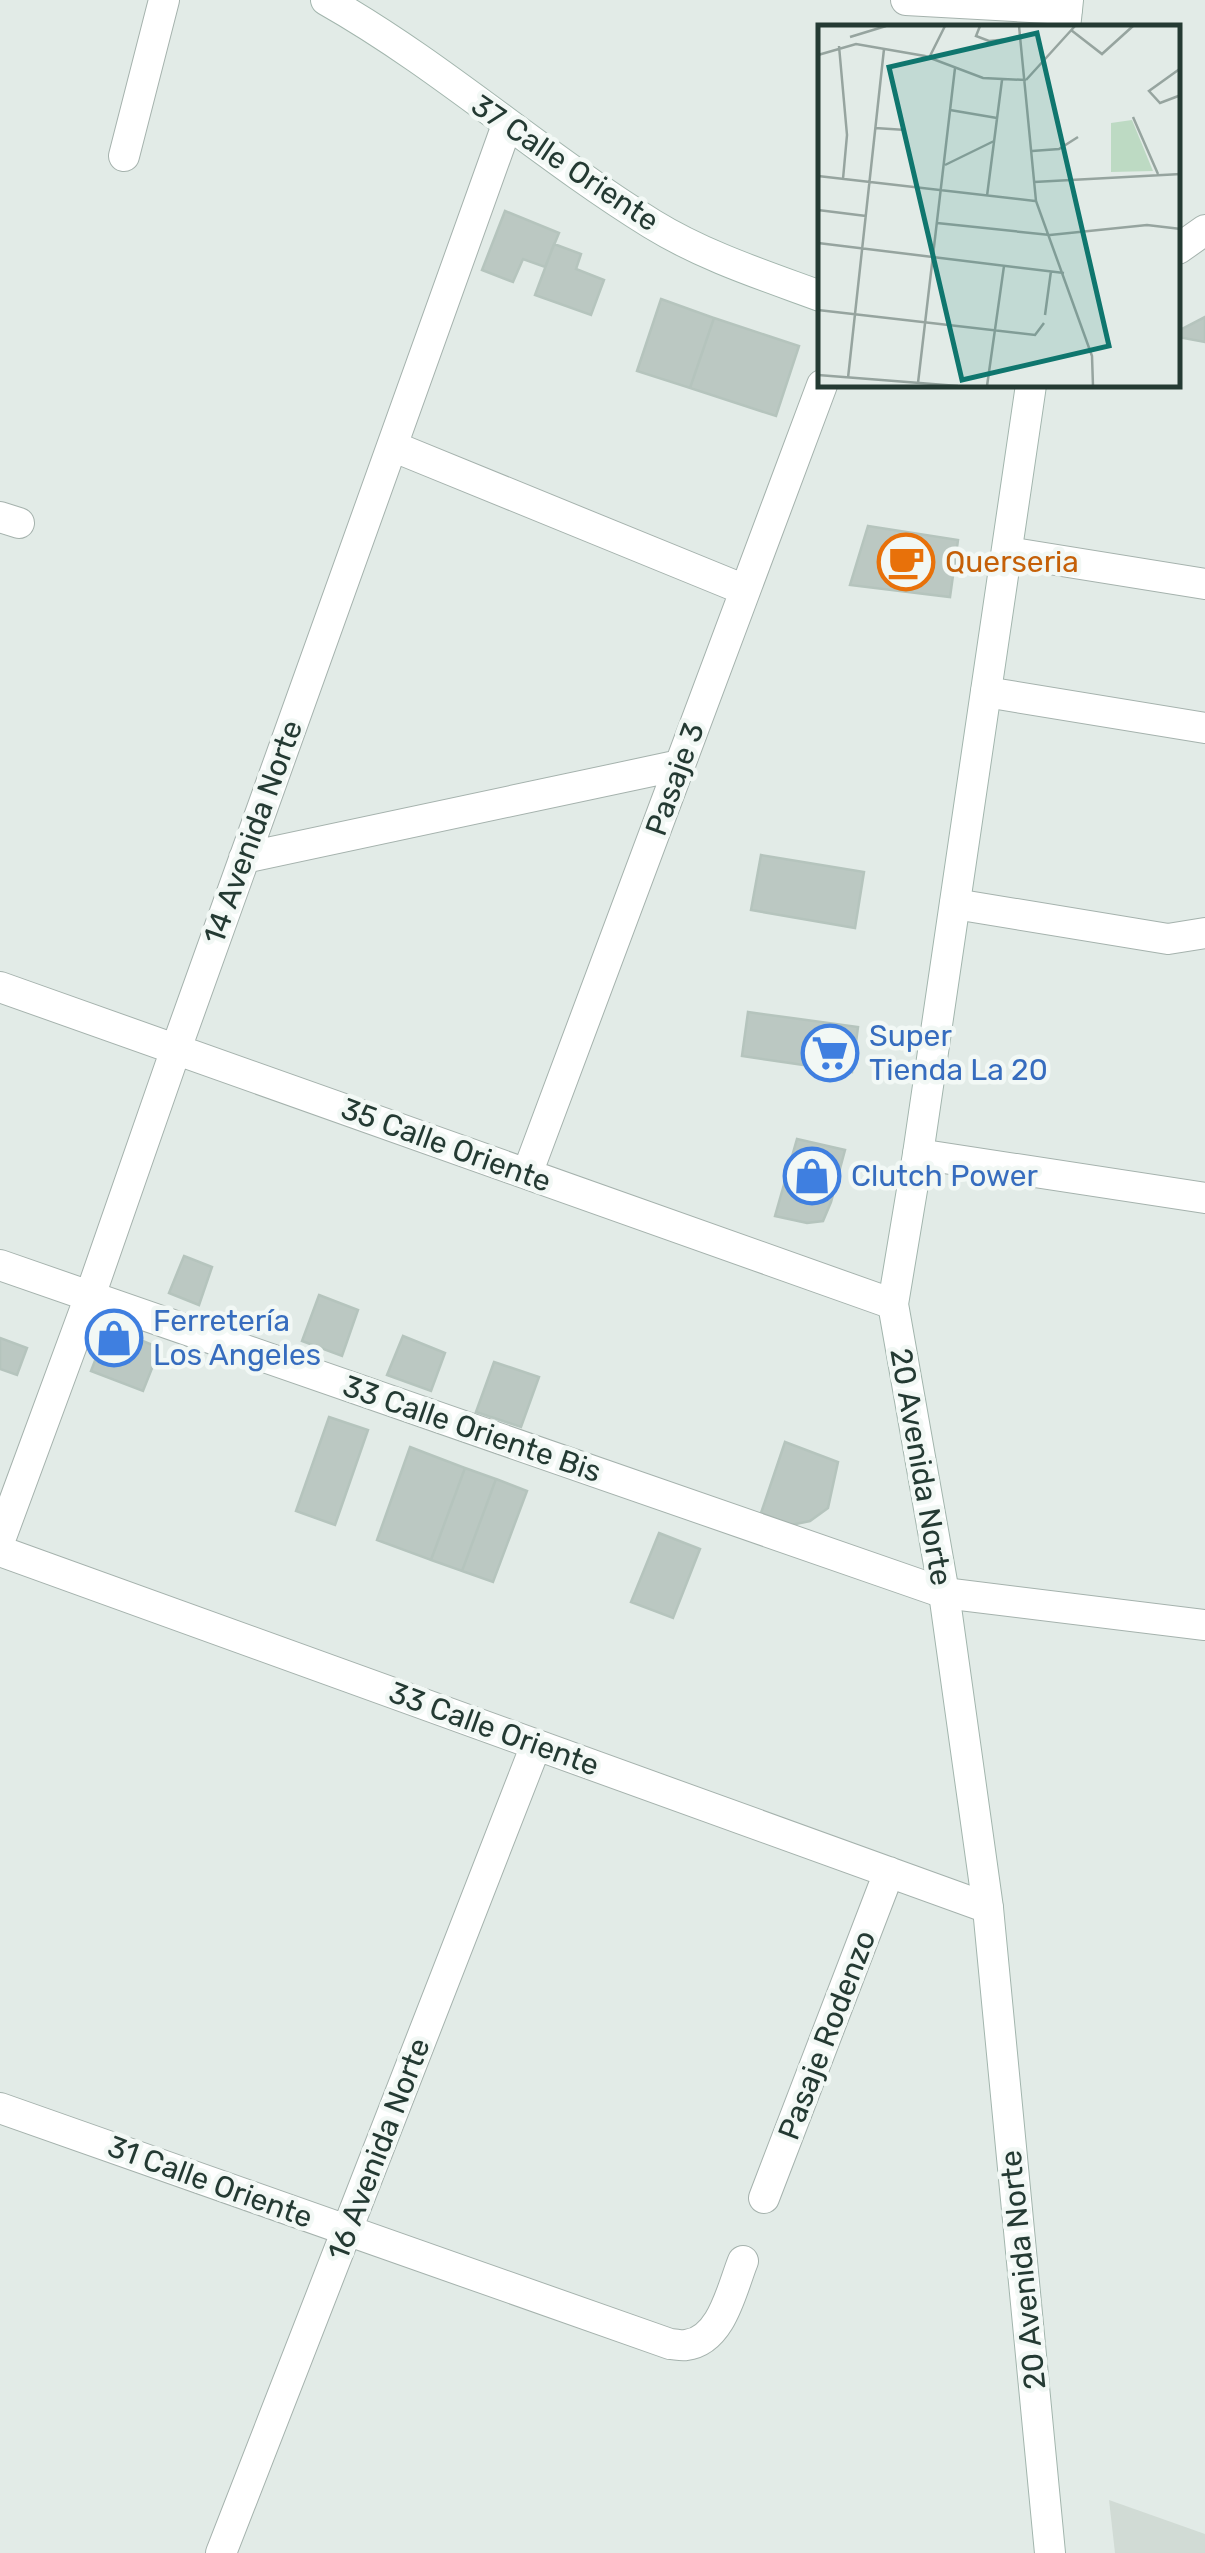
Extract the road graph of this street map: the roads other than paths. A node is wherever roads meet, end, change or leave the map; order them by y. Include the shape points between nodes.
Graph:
1 (164, 0) edge
2 (327, 0) edge
3 (906, 0) edge
4 (1067, 12) edge
5 (507, 125) junction
6 (124, 156) dead end
7 (1205, 230) edge
8 (1180, 248) edge
9 (818, 295) edge
10 (821, 388) edge
11 (1032, 388) edge
12 (392, 446) junction
13 (1007, 552) junction
14 (1205, 584) edge
15 (745, 590) junction
16 (986, 692) junction
17 (1205, 728) edge
18 (680, 765) junction
19 (244, 858) junction
20 (955, 904) junction
21 (1205, 934) edge
22 (0, 987) edge
23 (176, 1049) junction
24 (918, 1154) junction
25 (528, 1174) junction
26 (1205, 1198) edge
27 (0, 1266) edge
28 (90, 1296) junction
29 (893, 1304) junction
30 (0, 1540) edge
31 (0, 1551) edge
32 (944, 1593) junction
33 (1205, 1625) edge
34 (536, 1744) junction
35 (889, 1872) junction
36 (988, 1908) junction
37 (0, 2108) edge
38 (764, 2198) dead end
39 (347, 2231) junction
40 (744, 2261) dead end
41 (221, 2553) edge
42 (1050, 2553) edge

1 - 6 street
2 - 5 street, 37 Calle Oriente
3 - 4 street
5 - 9 street, 37 Calle Oriente via 656,226
5 - 12 street, 14 Avenida Norte
7 - 8 street
10 - 15 street, Pasaje 3
11 - 13 street, 20 Avenida Norte
12 - 15 street
12 - 19 street, 14 Avenida Norte
13 - 14 street
13 - 16 street, 20 Avenida Norte
15 - 18 street, Pasaje 3
16 - 17 street
16 - 20 street, 20 Avenida Norte
18 - 19 street
18 - 25 street, Pasaje 3
19 - 23 street, 14 Avenida Norte
20 - 21 street via 1168,939
20 - 24 street, 20 Avenida Norte
22 - 23 street, 35 Calle Oriente
23 - 25 street, 35 Calle Oriente
23 - 28 street, 14 Avenida Norte
24 - 26 street
24 - 29 street, 20 Avenida Norte
25 - 29 street, 35 Calle Oriente
27 - 28 street, 33 Calle Oriente Bis
28 - 30 street, 14 Avenida Norte
28 - 32 street, 33 Calle Oriente Bis
29 - 32 street, 20 Avenida Norte
31 - 34 street, 33 Calle Oriente
32 - 33 street, 33 Calle Oriente Bis
32 - 36 street, 20 Avenida Norte
34 - 35 street, 33 Calle Oriente
34 - 39 street, 16 Avenida Norte
35 - 36 street, 33 Calle Oriente
35 - 38 street, Pasaje Rodenzo
36 - 42 street, 20 Avenida Norte
37 - 39 street, 31 Calle Oriente
39 - 40 street, 31 Calle Oriente via 670,2344 686,2345 712,2332
39 - 41 street, 16 Avenida Norte

